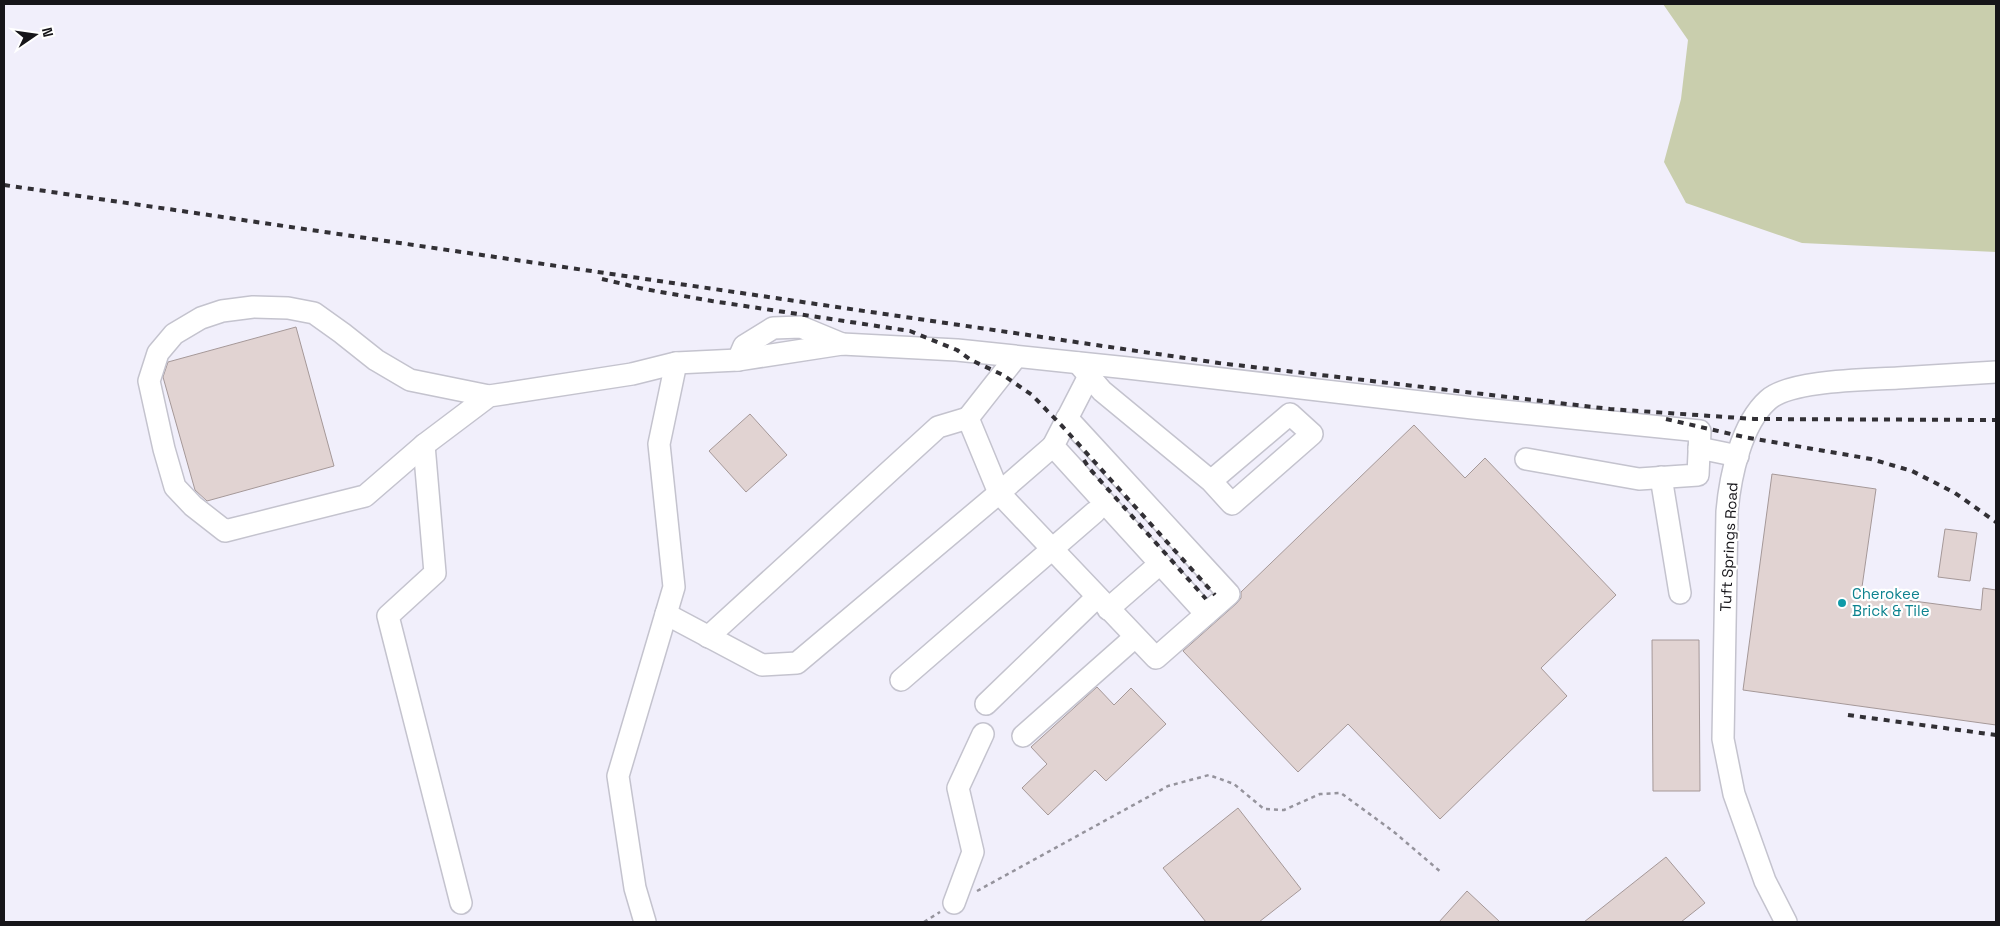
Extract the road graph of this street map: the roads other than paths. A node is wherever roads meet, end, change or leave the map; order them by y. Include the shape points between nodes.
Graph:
1 (1016, 357) junction
2 (676, 363) junction
3 (1083, 369) junction
4 (1996, 372) edge
5 (489, 396) junction
6 (968, 418) junction
7 (1067, 418) junction
8 (424, 445) junction
9 (1052, 446) junction
10 (1699, 448) junction
11 (1738, 456) junction
12 (1526, 459) dead end
13 (1661, 477) junction
14 (1211, 481) junction
15 (998, 493) junction
16 (1095, 512) dead end
17 (1052, 550) junction
18 (1155, 568) dead end
19 (1680, 593) dead end
20 (1102, 603) junction
21 (666, 614) junction
22 (1206, 614) junction
23 (708, 636) junction
24 (1134, 637) junction
25 (901, 680) dead end
26 (986, 704) dead end
27 (983, 734) dead end
28 (1023, 736) dead end
29 (461, 903) dead end
30 (954, 903) road end
31 (645, 922) edge
32 (1786, 922) edge

1 - 2 street via 957,350 842,344 738,360
1 - 3 street
1 - 6 street
2 - 5 street via 632,374
2 - 21 street via 660,444 674,587
3 - 7 street
3 - 10 street via 1700,432
3 - 14 street via 1102,391
4 - 11 street, Tuft Springs Road via 1840,382 1782,392 1768,400 1756,415
5 - 8 street
5 - 8 street via 410,380 376,360 314,313 288,308 253,307 222,311 201,318 174,334 158,353 149,381 175,487 225,531 364,496
6 - 15 street
6 - 23 street via 938,427
7 - 9 street
7 - 22 street via 1229,594
8 - 29 street via 435,573 388,616
9 - 15 street
9 - 22 street
10 - 11 street
10 - 13 street via 1698,475
11 - 32 street, Tuft Springs Road via 1730,482 1727,512 1723,739 1734,794 1765,880
12 - 13 street via 1638,479
13 - 19 street
14 - 14 street via 1232,504 1312,434 1290,414
15 - 17 street
15 - 23 street via 797,662 762,665
16 - 17 street
17 - 20 street
17 - 25 street
18 - 20 street
20 - 24 street
20 - 26 street
21 - 23 street
21 - 31 street via 618,776 635,888
22 - 24 street via 1156,658
24 - 28 street
27 - 30 street via 958,788 973,852

